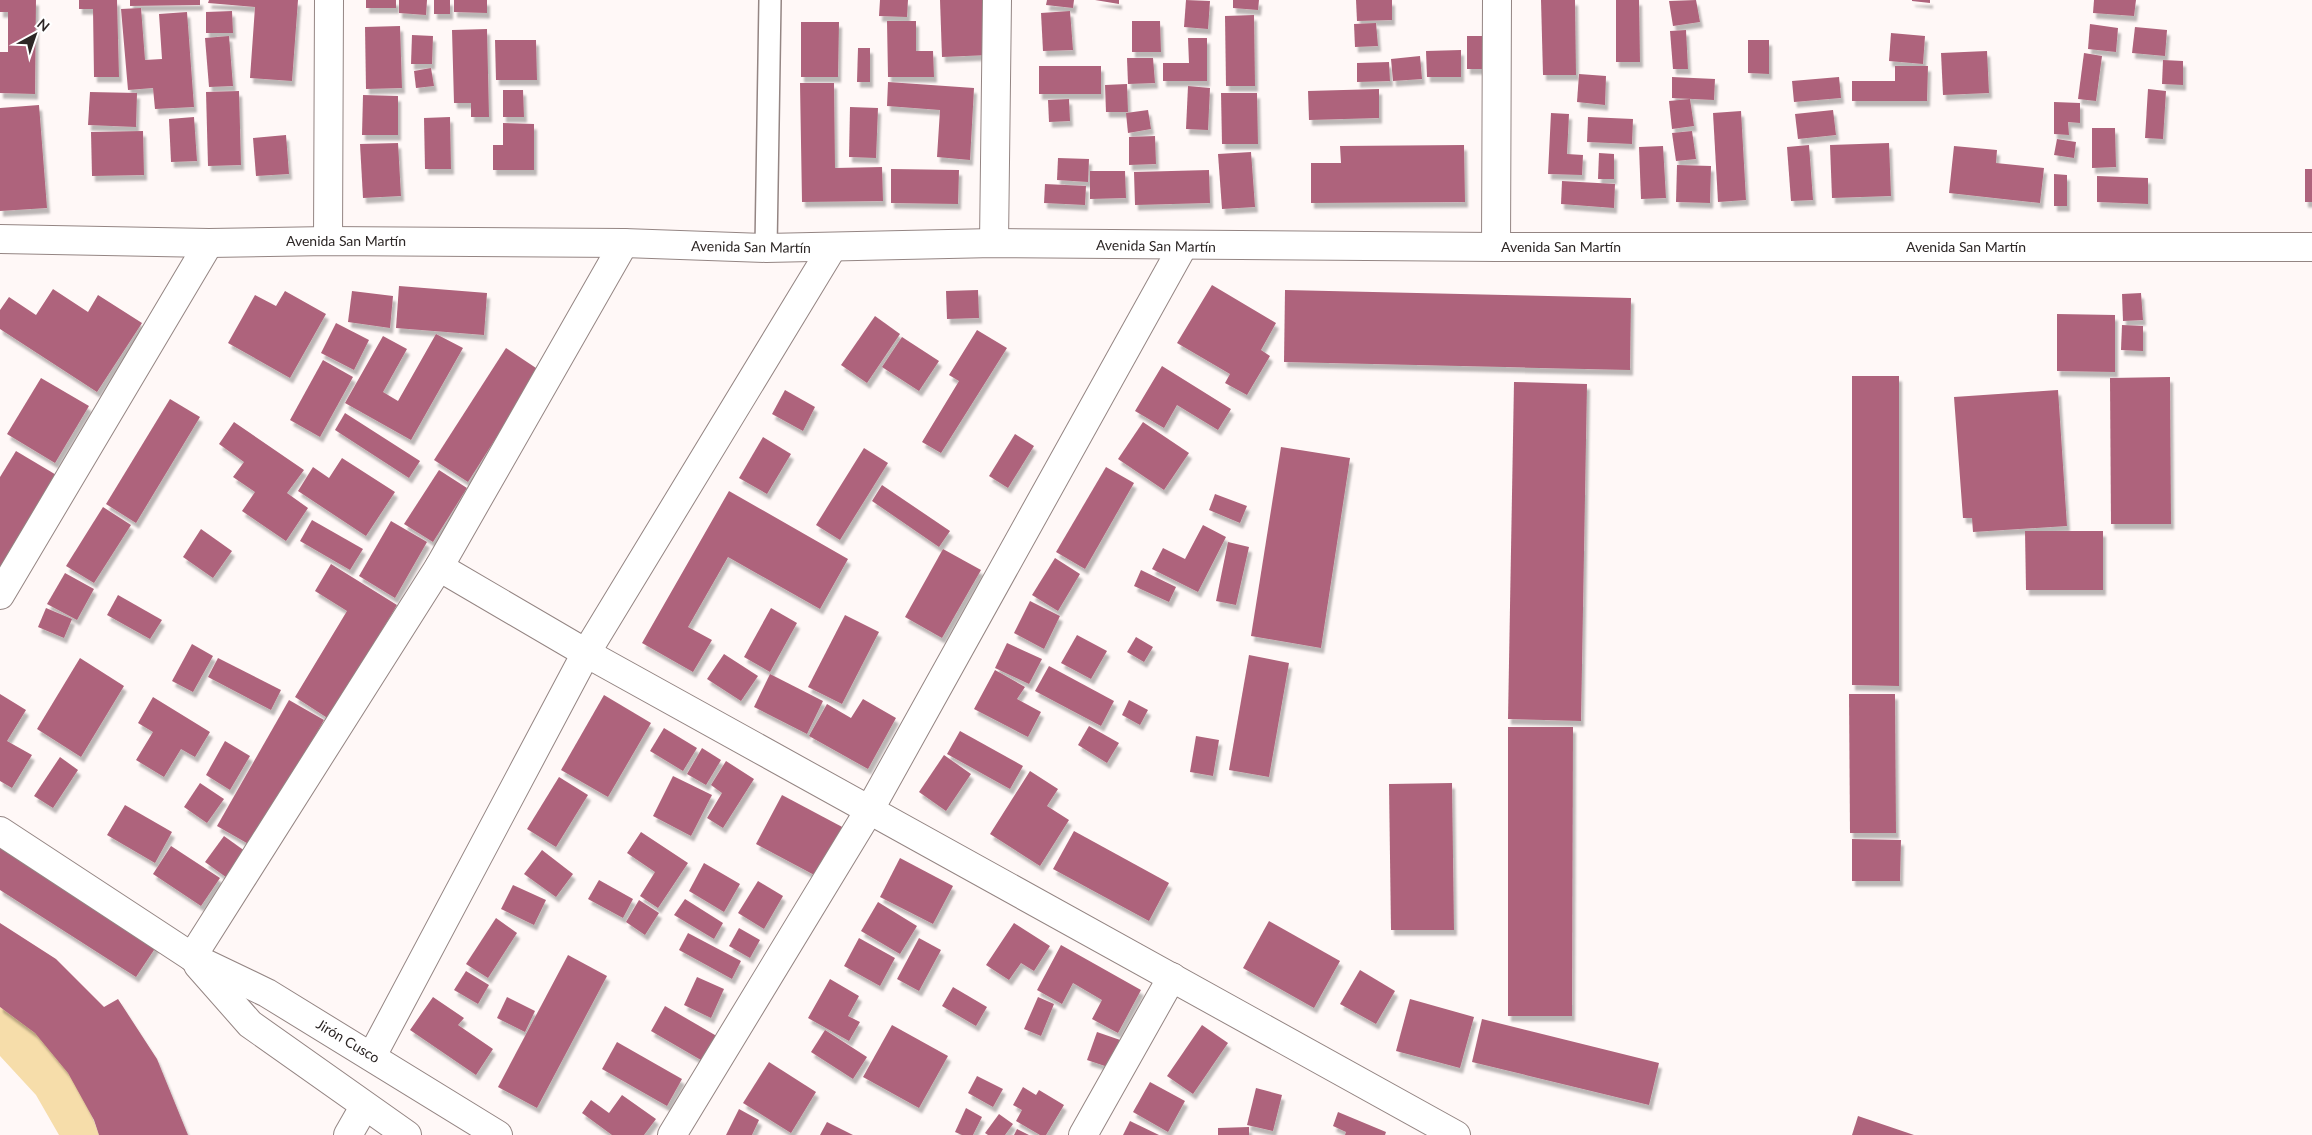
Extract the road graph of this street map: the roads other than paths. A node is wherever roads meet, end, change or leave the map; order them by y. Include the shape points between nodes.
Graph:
1 (329, 0) edge
2 (770, 0) edge
3 (997, 0) edge
4 (1497, 0) edge
5 (0, 239) edge
6 (328, 241) junction
7 (208, 243) junction
8 (624, 243) junction
9 (994, 244) junction
10 (1183, 246) junction
11 (1496, 247) junction
12 (2312, 247) edge
13 (766, 248) junction
14 (832, 248) junction
15 (439, 567) junction
16 (0, 595) edge
17 (586, 653) junction
18 (870, 809) junction
19 (0, 831) edge
20 (192, 957) junction
21 (1172, 977) junction
22 (372, 1056) junction
23 (364, 1107) junction
24 (348, 1135) edge
25 (407, 1135) edge
26 (498, 1135) edge
27 (672, 1135) edge
28 (1083, 1135) edge
29 (1456, 1135) edge

1 - 6 street
2 - 13 lane
3 - 9 street
4 - 11 street
5 - 7 street, Avenida San Martín
6 - 7 street, Avenida San Martín
6 - 8 street, Avenida San Martín
7 - 16 street
8 - 13 street, Avenida San Martín
8 - 15 street
9 - 10 street, Avenida San Martín
9 - 14 street, Avenida San Martín
10 - 11 street, Avenida San Martín
10 - 18 street
11 - 12 street, Avenida San Martín
13 - 14 street, Avenida San Martín
14 - 17 street
15 - 17 street
15 - 20 street
17 - 18 street
17 - 22 street
18 - 21 street
18 - 27 street
19 - 20 street, Jirón Cusco
20 - 22 street, Jirón Cusco via 267,993
20 - 23 street, Jirón Cusco via 250,1024
21 - 28 street
21 - 29 street
22 - 26 street, Jirón Cusco
23 - 24 street
23 - 25 street, Jirón Cusco

